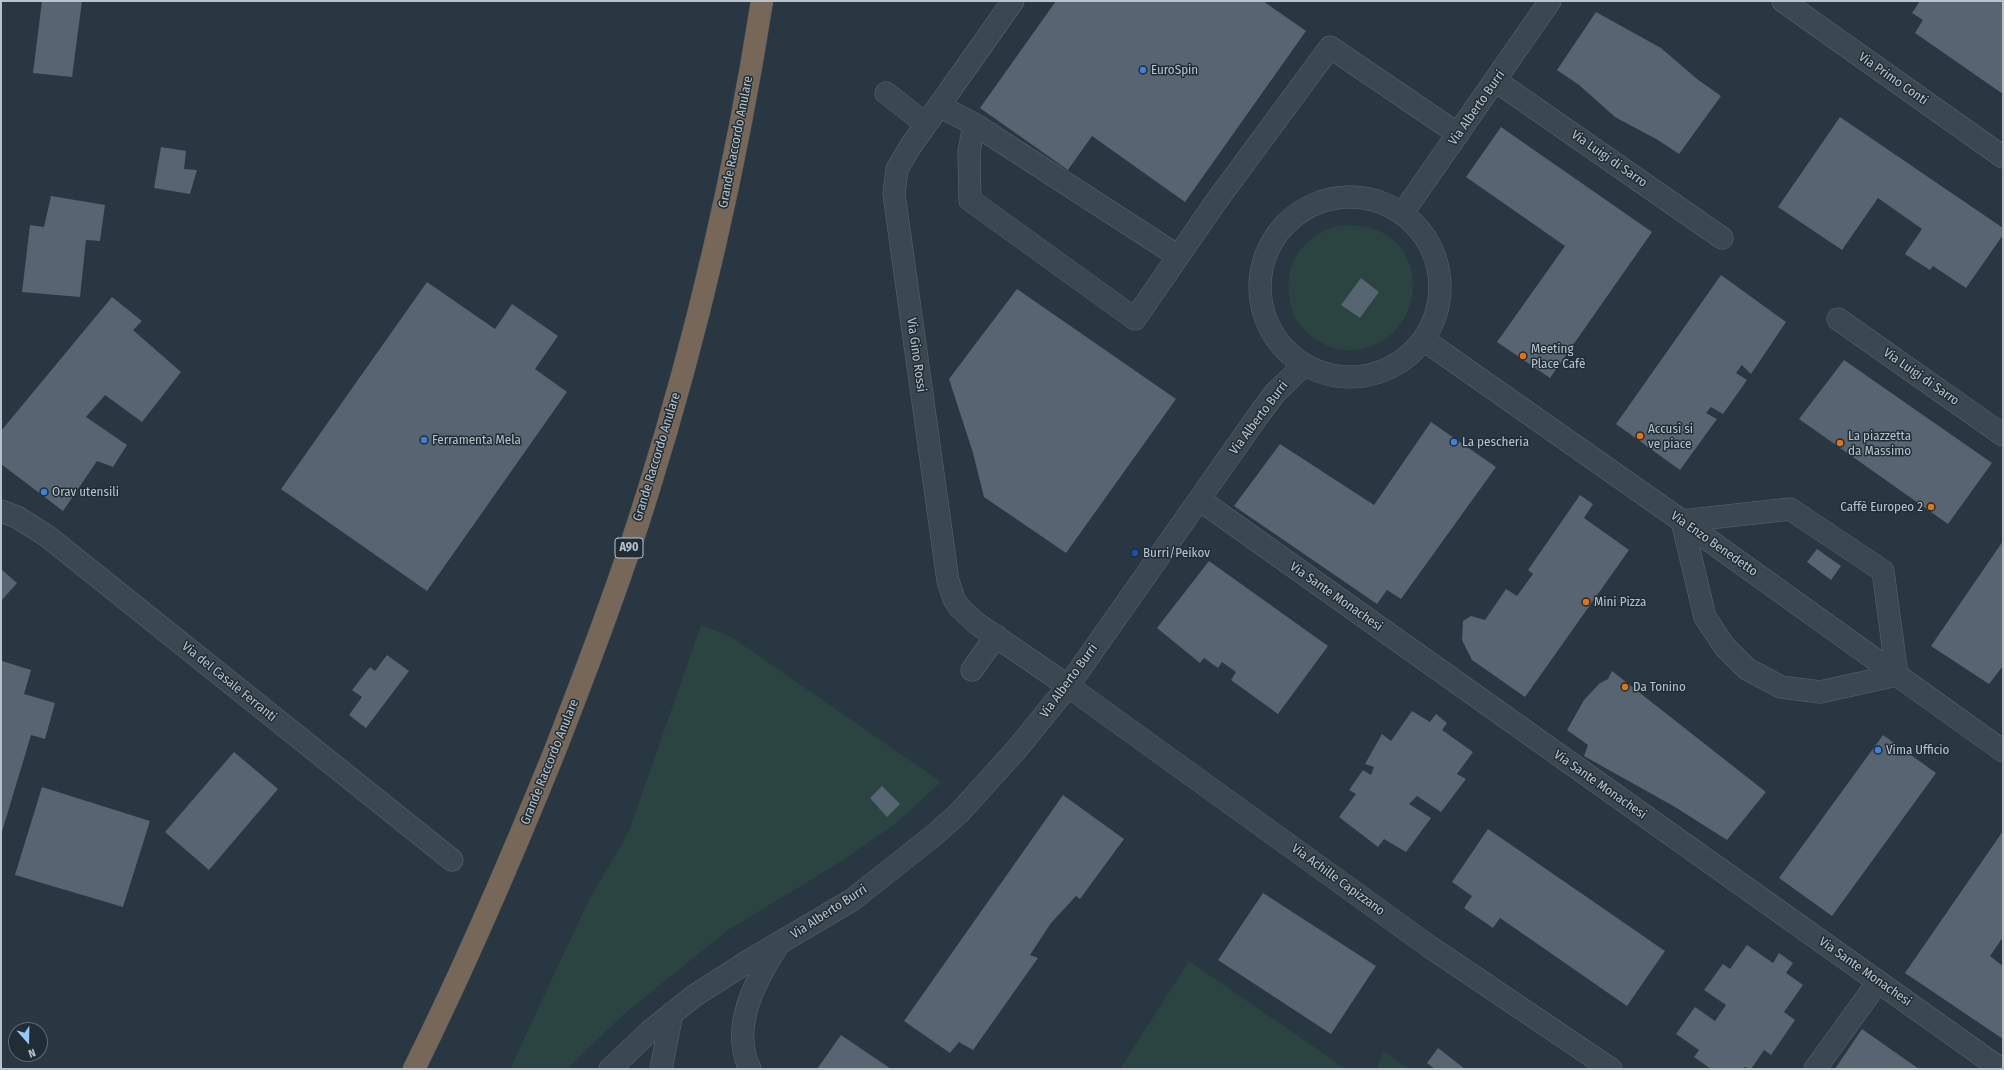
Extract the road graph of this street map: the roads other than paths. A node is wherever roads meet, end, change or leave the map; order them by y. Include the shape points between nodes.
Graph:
1 (762, 1) edge
2 (1013, 1) edge
3 (1550, 1) edge
4 (1783, 1) edge
5 (1496, 81) junction
6 (886, 93) dead end
7 (939, 106) junction
8 (926, 124) junction
9 (974, 124) junction
10 (1458, 134) junction
11 (2003, 157) edge
12 (1402, 214) junction
13 (1722, 238) dead end
14 (1178, 256) junction
15 (1838, 319) dead end
16 (1424, 340) junction
17 (1304, 365) junction
18 (2003, 435) edge
19 (1200, 500) junction
20 (1, 511) edge
21 (1682, 522) junction
22 (996, 636) junction
23 (972, 670) dead end
24 (1897, 675) junction
25 (1068, 686) junction
26 (2003, 751) edge
27 (452, 860) dead end
28 (780, 943) junction
29 (1878, 982) junction
30 (672, 1013) junction
31 (742, 1064) edge
32 (414, 1069) edge
33 (610, 1069) edge
34 (661, 1069) edge
35 (1611, 1069) edge
36 (1814, 1069) edge
37 (2001, 1069) edge

1 - 32 highway, Grande Raccordo Anulare / A90 via 739,132 716,235 681,375 646,499 598,640 526,822 488,913
2 - 7 street, Via Gino Rossi
3 - 5 street, Via Alberto Burri
4 - 11 street, Via Primo Conti
5 - 10 street, Via Alberto Burri
5 - 13 street, Via Luigi di Sarro
6 - 8 street
7 - 8 street, Via Gino Rossi
7 - 9 street
8 - 22 street, Via Gino Rossi via 897,169 894,194 901,248 948,581 959,607 976,623
9 - 14 street
9 - 14 street via 969,152 970,200 1135,319
10 - 12 street, Via Alberto Burri
10 - 14 street via 1330,47
12 - 16 street via 1414,222 1431,246 1440,272 1440,301 1432,327
12 - 17 street via 1374,200 1344,197 1330,200 1314,205 1294,217 1270,246 1264,260 1260,282 1261,305 1265,320 1281,346
15 - 18 street, Via Luigi di Sarro
16 - 17 street via 1403,361 1362,377 1331,376
16 - 21 street, Via Enzo Benedetto
17 - 19 street, Via Alberto Burri via 1275,393
19 - 25 street, Via Alberto Burri
19 - 29 street, Via Sante Monachesi
20 - 27 street, Via del Casale Ferranti via 18,517 47,536
21 - 24 street, Via Enzo Benedetto
21 - 24 street via 1706,617 1724,646 1747,669 1781,687 1820,692
21 - 24 street via 1790,509 1883,572
22 - 23 street
22 - 25 street, Via Gino Rossi
24 - 26 street, Via Enzo Benedetto
25 - 28 street, Via Alberto Burri via 988,783 938,832 852,900
25 - 35 street, Via Achille Capizzano via 1430,947
28 - 30 street, Via Alberto Burri via 714,982
28 - 31 street via 757,978 749,999
29 - 36 street
29 - 37 street, Via Sante Monachesi
30 - 33 street, Via Alberto Burri
30 - 34 street

